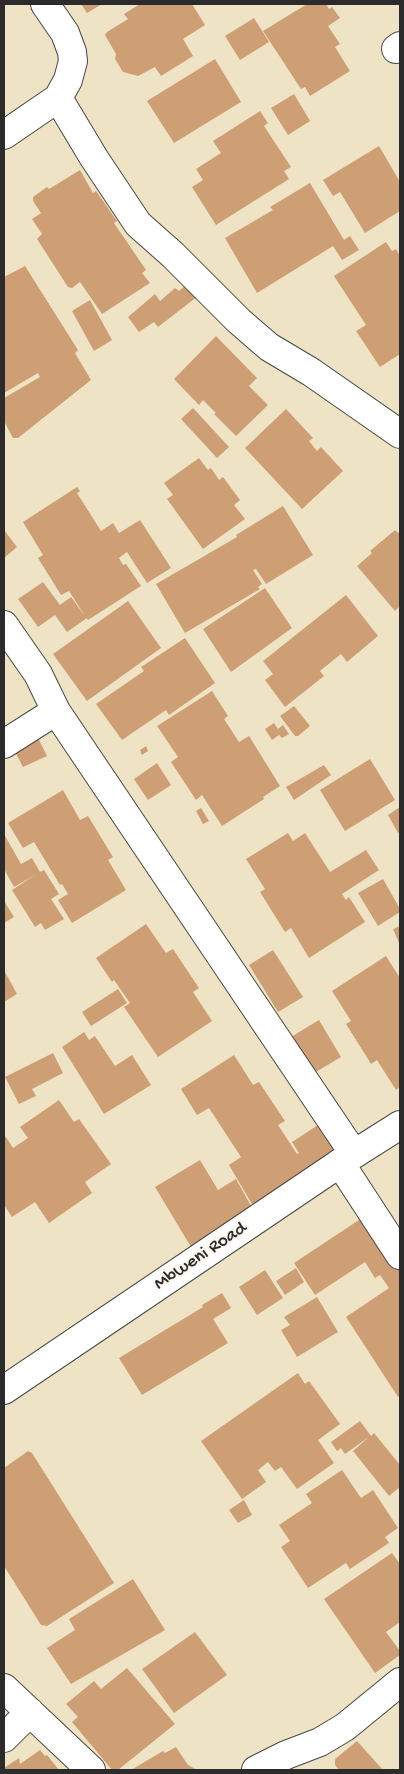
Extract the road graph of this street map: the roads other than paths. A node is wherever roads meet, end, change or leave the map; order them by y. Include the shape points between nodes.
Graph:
1 (45, 4) edge
2 (58, 98) junction
3 (4, 135) edge
4 (400, 434) edge
5 (4, 625) edge
6 (56, 711) junction
7 (4, 744) edge
8 (400, 1125) edge
9 (347, 1159) junction
10 (400, 1255) edge
11 (4, 1390) edge
12 (400, 1682) edge
13 (4, 1688) edge
14 (30, 1712) junction
15 (4, 1738) edge
16 (91, 1770) edge
17 (256, 1770) edge

1 - 2 street via 65,33 72,52 68,80
2 - 3 street
2 - 4 street via 138,224 269,347
5 - 6 street via 38,674
6 - 7 street
6 - 9 street
8 - 9 street, Mbweni Road
9 - 10 street
9 - 11 street, Mbweni Road
12 - 17 street via 346,1727
13 - 14 street
14 - 15 street
14 - 16 street

